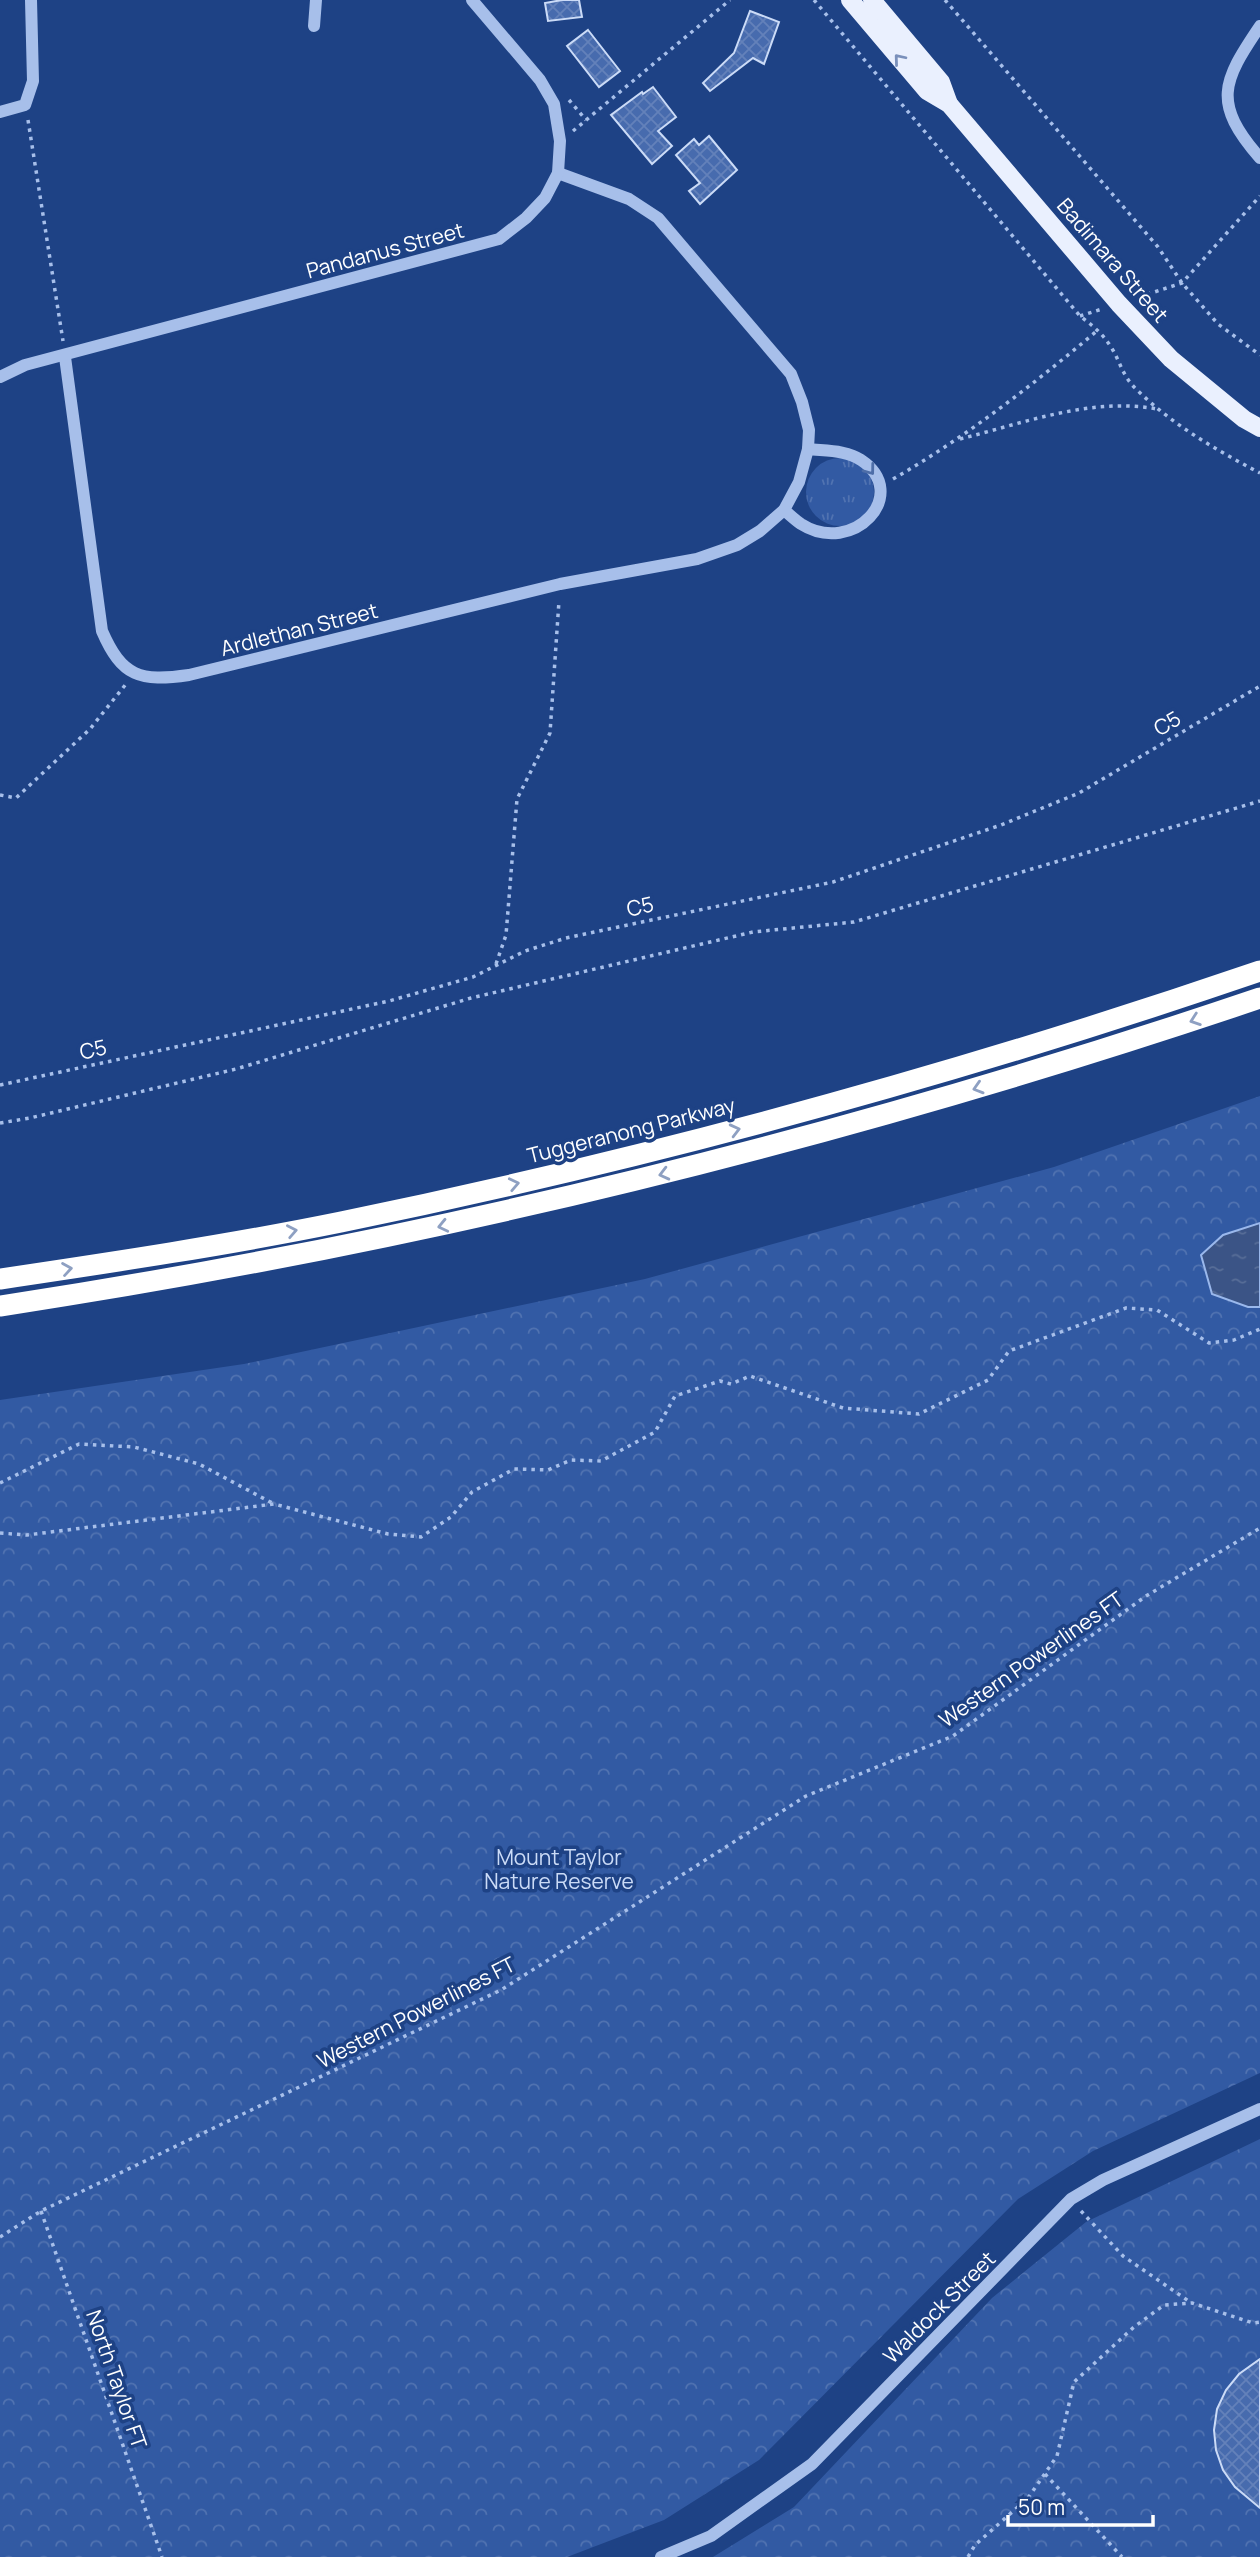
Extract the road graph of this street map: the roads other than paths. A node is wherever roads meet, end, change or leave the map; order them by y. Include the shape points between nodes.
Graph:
1 (32, 0) edge
2 (316, 0) edge
3 (472, 0) edge
4 (850, 0) edge
5 (872, 0) edge
6 (314, 26) dead end
7 (1260, 26) edge
8 (949, 104) junction
9 (0, 112) edge
10 (1260, 158) edge
11 (558, 173) junction
12 (65, 357) junction
13 (0, 377) edge
14 (1260, 428) edge
15 (808, 449) junction
16 (784, 510) junction
17 (1260, 971) edge
18 (1260, 998) edge
19 (0, 1279) edge
20 (0, 1306) edge
21 (1260, 2109) edge
22 (661, 2557) edge

1 - 9 street via 33,81 25,105
2 - 6 street
3 - 11 street, Pandanus Street via 540,80 554,104 560,141
8 -> 4 main road, Badimara Street via 927,91
5 - 8 main road, Badimara Street via 941,82
7 - 10 street via 1229,79 1228,106 1240,136
8 - 14 main road, Badimara Street via 1171,359
11 - 12 street, Pandanus Street via 545,198 499,239
11 - 15 street, Ardlethan Street via 629,199 658,218 681,242 791,374 809,430
12 - 13 street, Pandanus Street via 25,365
12 - 16 street, Ardlethan Street via 102,631 121,664 134,674 155,678 189,675 560,584 697,559 737,545
15 - 16 street, Ardlethan Street via 799,482
15 -> 16 street via 856,457 871,469 879,486 878,502 864,524 852,530 824,532 803,525
19 -> 17 highway, Tuggeranong Parkway via 240,1241 542,1178 965,1067
18 -> 20 highway via 953,1096 571,1197 219,1270
21 - 22 street, Waldock Street via 1071,2199 812,2464 711,2536

